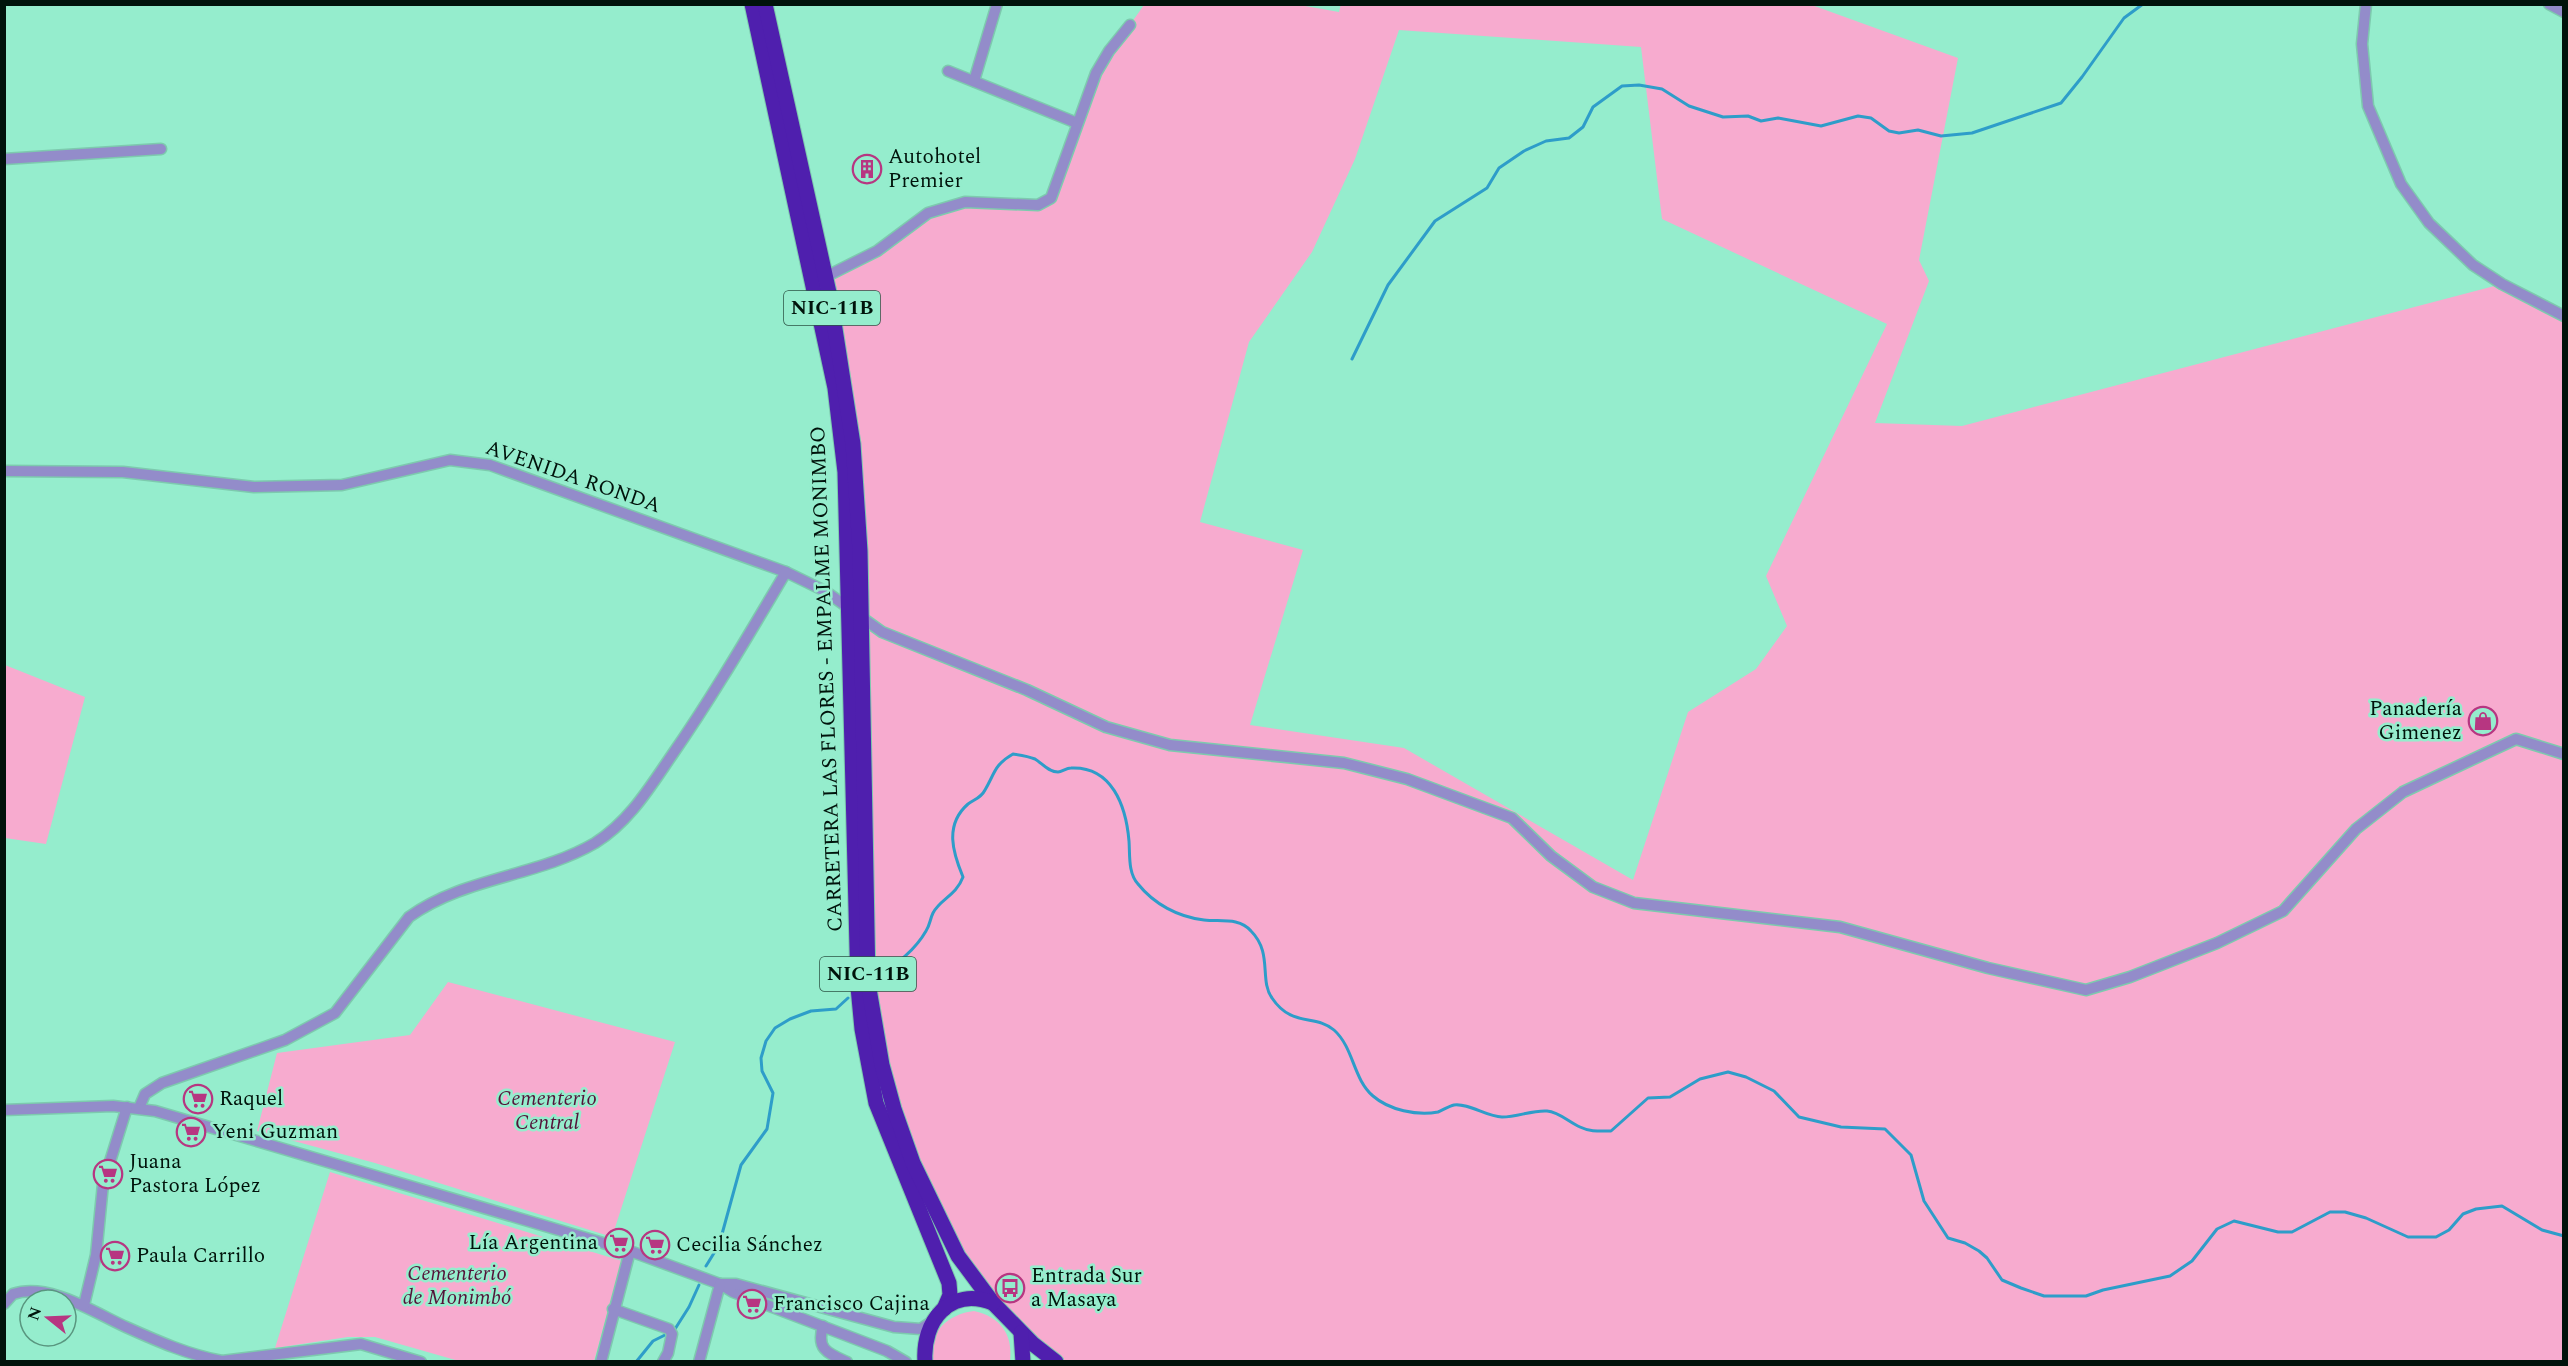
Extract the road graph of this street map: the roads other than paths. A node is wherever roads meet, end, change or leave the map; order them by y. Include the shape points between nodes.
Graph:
1 (752, 4) edge
2 (765, 4) edge
3 (998, 4) edge
4 (2366, 4) edge
5 (2549, 4) edge
6 (2564, 12) edge
7 (1130, 25) dead end
8 (948, 72) dead end
9 (974, 81) junction
10 (1077, 123) junction
11 (161, 149) dead end
12 (4, 159) edge
13 (825, 277) junction
14 (2564, 316) edge
15 (4, 471) edge
16 (786, 572) junction
17 (847, 606) junction
18 (861, 618) junction
19 (2564, 754) edge
20 (127, 1107) junction
21 (139, 1108) junction
22 (4, 1110) edge
23 (630, 1251) junction
24 (720, 1284) junction
25 (993, 1303) junction
26 (4, 1304) edge
27 (84, 1305) junction
28 (613, 1309) junction
29 (939, 1314) junction
30 (823, 1326) junction
31 (1021, 1333) junction
32 (421, 1362) edge
33 (601, 1362) edge
34 (663, 1362) edge
35 (699, 1362) edge
36 (846, 1362) edge
37 (906, 1362) edge
38 (925, 1362) edge
39 (1023, 1362) edge
40 (1056, 1362) edge

1 - 17 highway, CARRETERA LAS FLORES - EMPALME MONIMBO / NIC-11B via 835,388 845,472
2 - 13 highway, CARRETERA LAS FLORES - EMPALME MONIMBO / NIC-11B
3 - 9 street
4 - 14 street via 2362,44 2368,106 2401,184 2429,224 2473,265
5 - 6 street
7 - 10 street via 1096,73
8 - 9 street
9 - 10 street
10 - 13 street via 1051,198 1038,205 964,202 928,213 877,250
11 - 12 street
13 - 18 highway, CARRETERA LAS FLORES - EMPALME MONIMBO / NIC-11B via 854,454
15 - 16 street, AVENIDA RONDA via 151,474 254,487 342,485 450,460 490,465
16 - 17 street, AVENIDA RONDA
16 - 21 street via 706,706 641,800 616,828 593,844 552,861 423,907 409,917 335,1013 285,1040 162,1083 145,1094
17 - 18 street, AVENIDA RONDA
17 - 29 highway, CARRETERA LAS FLORES - EMPALME MONIMBO / NIC-11B via 857,975 862,1029 876,1103 949,1283 950,1295
18 - 19 street, AVENIDA RONDA via 882,632 1028,690 1106,727 1170,745 1344,763 1407,779 1512,818 1551,856 1593,887 1634,903 1840,927 1988,968 2086,990 2217,943 2283,911 2356,828 2403,792 2516,739
18 - 25 highway, CARRETERA LAS FLORES - EMPALME MONIMBO / NIC-11B via 868,983 882,1065 900,1126 932,1204 958,1256
20 - 21 street
20 - 22 street
20 - 27 street via 103,1184 96,1255
21 - 23 street
23 - 24 street
23 - 28 street
24 - 29 street via 736,1284 900,1328 921,1329
24 - 30 street
24 - 35 street
25 - 29 highway via 969,1297
25 - 31 highway, NIC-11B
26 - 27 street via 13,1294 37,1291
27 - 32 street via 202,1358 222,1361 362,1344
28 - 33 street
28 - 34 street via 669,1329 671,1346
29 - 38 highway, NIC-11B via 925,1344
30 - 36 street via 821,1344
30 - 37 street
31 - 39 highway
31 - 40 highway, NIC-11B

